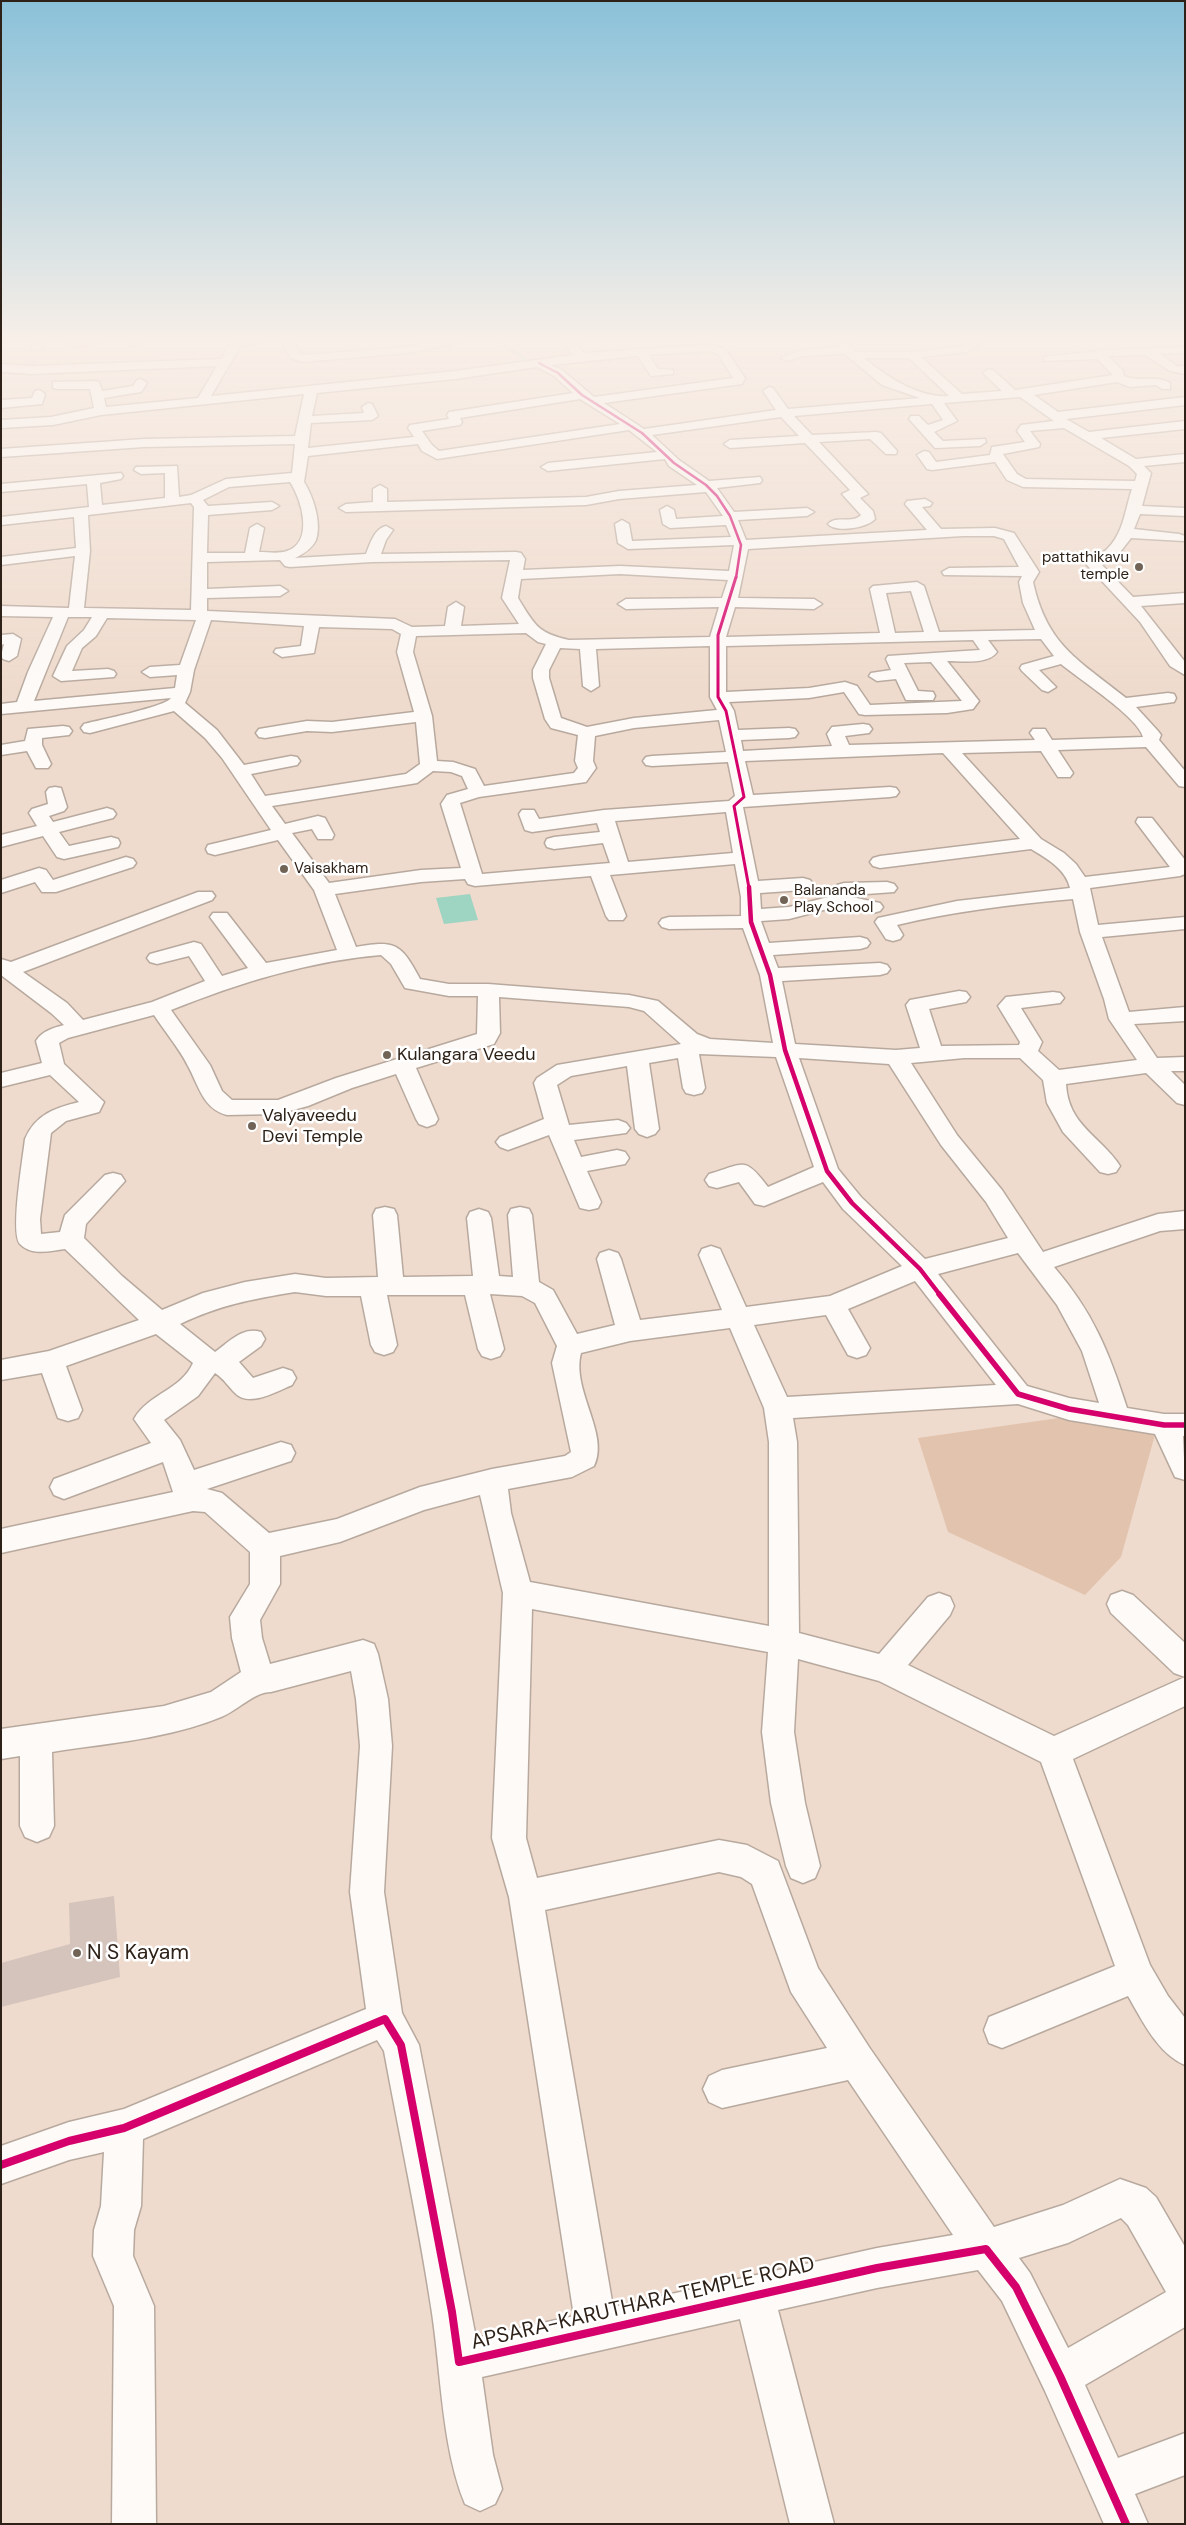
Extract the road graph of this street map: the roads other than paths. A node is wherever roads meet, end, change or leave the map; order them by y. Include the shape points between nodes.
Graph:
1 (68, 459) edge
2 (300, 459) edge
3 (647, 459) edge
4 (671, 459) edge
5 (826, 459) edge
6 (927, 459) edge
7 (1000, 459) joint
8 (1127, 459) edge
9 (1175, 459) edge
10 (1162, 460) junction
11 (1134, 463) junction
12 (68, 466) dead end
13 (548, 467) dead end
14 (141, 470) dead end
15 (223, 471) dead end
16 (684, 471) junction
17 (1177, 471) dead end
18 (666, 473) dead end
19 (116, 476) dead end
20 (297, 477) junction
21 (755, 480) dead end
22 (59, 484) dead end
23 (612, 484) dead end
24 (94, 485) junction
25 (216, 486) junction
26 (593, 486) dead end
27 (707, 486) junction
28 (1140, 486) junction
29 (1, 488) edge
30 (380, 488) dead end
31 (172, 500) junction
32 (925, 503) dead end
33 (197, 505) junction
34 (272, 506) dead end
35 (380, 506) junction
36 (89, 510) junction
37 (309, 510) junction
38 (667, 510) dead end
39 (1134, 510) junction
40 (1185, 512) edge
41 (925, 517) junction
42 (941, 517) dead end
43 (997, 519) dead end
44 (1, 521) edge
45 (622, 524) dead end
46 (256, 528) dead end
47 (386, 530) dead end
48 (735, 530) junction
49 (937, 533) junction
50 (1128, 533) junction
51 (1005, 534) junction
52 (1179, 538) dead end
53 (396, 541) dead end
54 (83, 551) junction
55 (251, 557) junction
56 (199, 558) junction
57 (372, 558) junction
58 (395, 558) junction
59 (1, 561) edge
60 (326, 561) junction
61 (289, 565) junction
62 (1030, 570) junction
63 (949, 572) dead end
64 (514, 575) junction
65 (320, 576) dead end
66 (735, 576) junction
67 (280, 592) dead end
68 (199, 594) junction
69 (1185, 598) edge
70 (729, 602) junction
71 (1129, 602) junction
72 (626, 604) dead end
73 (814, 604) dead end
74 (456, 607) dead end
75 (1, 612) edge
76 (69, 614) junction
77 (101, 615) junction
78 (202, 616) junction
79 (312, 622) junction
80 (822, 623) dead end
81 (529, 628) junction
82 (488, 631) junction
83 (409, 632) junction
84 (452, 632) junction
85 (1045, 634) junction
86 (977, 635) junction
87 (888, 636) junction
88 (934, 636) junction
89 (834, 637) junction
90 (1, 640) edge
91 (717, 640) junction
92 (555, 642) junction
93 (588, 644) junction
94 (490, 649) dead end
95 (282, 652) dead end
96 (9, 656) dead end
97 (935, 657) junction
98 (1064, 658) junction
99 (186, 670) junction
100 (1185, 670) edge
101 (150, 672) dead end
102 (108, 674) dead end
103 (902, 674) junction
104 (877, 676) dead end
105 (591, 686) dead end
106 (1048, 687) dead end
107 (29, 691) junction
108 (927, 696) dead end
109 (179, 698) junction
110 (1168, 698) dead end
111 (1123, 703) junction
112 (53, 705) junction
113 (24, 707) junction
114 (723, 707) junction
115 (1, 709) edge
116 (761, 712) dead end
117 (424, 716) junction
118 (1035, 727) dead end
119 (90, 728) dead end
120 (863, 729) dead end
121 (63, 731) dead end
122 (586, 732) junction
123 (265, 733) dead end
124 (790, 733) dead end
125 (731, 735) junction
126 (1150, 741) junction
127 (1046, 744) junction
128 (34, 745) junction
129 (948, 748) junction
130 (1, 750) edge
131 (843, 751) junction
132 (734, 757) junction
133 (291, 761) dead end
134 (652, 761) dead end
135 (42, 764) dead end
136 (430, 766) junction
137 (239, 772) junction
138 (1064, 773) dead end
139 (1185, 782) edge
140 (55, 792) dead end
141 (478, 792) junction
142 (890, 792) dead end
143 (262, 802) junction
144 (738, 804) junction
145 (107, 814) dead end
146 (528, 814) dead end
147 (604, 816) junction
148 (1145, 822) dead end
149 (48, 829) junction
150 (282, 832) junction
151 (3, 835) edge
152 (325, 835) dead end
153 (611, 836) junction
154 (111, 843) dead end
155 (554, 843) dead end
156 (1034, 843) junction
157 (215, 849) dead end
158 (743, 858) junction
159 (880, 862) dead end
160 (126, 863) dead end
161 (621, 868) junction
162 (1183, 868) edge
163 (598, 869) junction
164 (472, 873) junction
165 (803, 884) dead end
166 (1, 887) edge
167 (748, 888) junction
168 (887, 888) dead end
169 (1079, 889) junction
170 (324, 890) junction
171 (205, 896) dead end
172 (839, 900) junction
173 (873, 908) dead end
174 (616, 916) dead end
175 (220, 917) dead end
176 (751, 919) junction
177 (669, 923) dead end
178 (1185, 923) edge
179 (1090, 932) junction
180 (893, 935) dead end
181 (860, 943) dead end
182 (760, 950) junction
183 (348, 953) junction
184 (157, 958) dead end
185 (880, 969) dead end
186 (261, 971) junction
187 (7, 973) edge
188 (770, 975) junction
189 (217, 984) junction
190 (488, 990) junction
191 (960, 997) dead end
192 (1053, 998) dead end
193 (160, 1007) junction
194 (1185, 1014) edge
195 (1120, 1019) junction
196 (78, 1028) junction
197 (697, 1048) junction
198 (785, 1050) junction
199 (1026, 1052) junction
200 (933, 1054) junction
201 (637, 1057) junction
202 (896, 1058) junction
203 (402, 1064) junction
204 (1185, 1064) edge
205 (1151, 1065) junction
206 (54, 1067) junction
207 (1054, 1078) junction
208 (1, 1080) edge
209 (694, 1088) dead end
210 (1185, 1098) edge
211 (427, 1119) dead end
212 (618, 1128) dead end
213 (558, 1129) junction
214 (647, 1130) dead end
215 (508, 1142) dead end
216 (617, 1158) dead end
217 (573, 1166) junction
218 (1108, 1166) dead end
219 (827, 1171) junction
220 (113, 1180) dead end
221 (717, 1180) dead end
222 (589, 1202) dead end
223 (385, 1215) dead end
224 (520, 1215) dead end
225 (479, 1218) dead end
226 (1185, 1220) edge
227 (71, 1240) junction
228 (1031, 1253) junction
229 (711, 1255) dead end
230 (609, 1259) dead end
231 (920, 1268) junction
232 (481, 1285) junction
233 (382, 1286) junction
234 (527, 1287) junction
235 (833, 1305) junction
236 (740, 1318) junction
237 (160, 1322) junction
238 (630, 1331) junction
239 (252, 1339) dead end
240 (384, 1345) dead end
241 (570, 1346) junction
242 (857, 1348) dead end
243 (492, 1349) dead end
244 (51, 1361) junction
245 (214, 1362) junction
246 (1, 1370) edge
247 (283, 1378) dead end
248 (1018, 1394) junction
249 (778, 1408) junction
250 (68, 1410) dead end
251 (1116, 1415) junction
252 (1174, 1425) edge
253 (170, 1448) junction
254 (281, 1453) dead end
255 (1185, 1469) edge
256 (492, 1480) junction
257 (64, 1487) dead end
258 (188, 1492) junction
259 (1, 1541) edge
260 (264, 1546) junction
261 (518, 1593) junction
262 (1122, 1604) dead end
263 (939, 1606) dead end
264 (784, 1642) junction
265 (1185, 1663) edge
266 (885, 1669) junction
267 (258, 1678) junction
268 (1182, 1695) edge
269 (36, 1739) junction
270 (1, 1744) edge
271 (1054, 1752) junction
272 (37, 1826) dead end
273 (803, 1866) dead end
274 (526, 1898) junction
275 (1136, 1974) junction
276 (385, 2019) junction
277 (1002, 2030) dead end
278 (1185, 2047) edge
279 (856, 2060) junction
280 (722, 2089) dead end
281 (124, 2128) junction
282 (1, 2164) edge
283 (986, 2249) junction
284 (1185, 2286) edge
285 (754, 2296) junction
286 (1185, 2304) edge
287 (597, 2331) junction
288 (459, 2362) junction
289 (1060, 2376) junction
290 (1185, 2454) edge
291 (1108, 2483) junction
292 (480, 2489) dead end
293 (134, 2524) edge
294 (812, 2524) edge
295 (1126, 2524) edge

1 - 12 street
2 - 20 street
3 - 13 street via 596,468
4 - 16 street
5 - 48 street via 855,494 868,519 857,523 812,521
6 - 7 street via 932,466
7 - 28 street via 1012,477 1023,483
8 - 11 street
9 - 10 street
10 - 11 street
10 - 17 street
11 - 28 street via 1144,473
14 - 31 street via 172,469
15 - 25 street
16 - 18 street
16 - 27 street
19 - 24 street
20 - 25 street
20 - 37 street
21 - 27 street
22 - 24 street via 62,491
23 - 26 street
24 - 29 street via 86,480
24 - 36 street
25 - 33 street
27 - 35 street via 586,501 547,497
27 - 48 street
28 - 39 street
30 - 35 street
31 - 33 street
31 - 36 street
32 - 41 street via 912,504
33 - 34 street
33 - 56 street
35 - 37 street via 347,512
36 - 44 street
36 - 54 street
37 - 61 street via 307,544
38 - 48 street via 670,524
39 - 40 street
39 - 50 street
41 - 42 street
41 - 49 street
43 - 51 street
45 - 48 street via 628,545
46 - 55 street
47 - 57 street via 379,538
48 - 49 street
48 - 66 street
49 - 51 street
50 - 52 street
50 - 71 street via 1104,561 1093,564
51 - 62 street via 1014,542 1018,555
53 - 58 street
54 - 59 street
54 - 76 street
55 - 56 street
55 - 61 street
56 - 68 street
57 - 58 street
57 - 60 street
58 - 64 street via 516,556
60 - 61 street
60 - 65 street
62 - 63 street
62 - 85 street via 1032,572 1026,582 1028,595 1034,616
64 - 66 street via 620,570
64 - 81 street via 510,598
66 - 70 street
67 - 68 street
68 - 78 street
69 - 71 street
70 - 72 street
70 - 73 street
70 - 91 street
71 - 100 street
74 - 84 street
75 - 76 street
76 - 77 street
76 - 107 street
77 - 78 street
77 - 102 street via 90,634 75,646 61,676
78 - 79 street
78 - 99 street
79 - 83 street via 395,624
79 - 95 street via 308,650
80 - 89 street
81 - 82 street
81 - 92 street
82 - 84 street
82 - 94 street
83 - 84 street
83 - 117 street via 405,652
85 - 86 street
85 - 98 street
86 - 88 street
86 - 97 street via 989,652
87 - 88 street
87 - 88 street via 878,589 917,586
87 - 89 street
89 - 91 street
90 - 96 street via 13,640
91 - 93 street via 654,649
91 - 114 street
92 - 93 street
92 - 122 street via 541,670 553,719 557,724
93 - 105 street
97 - 103 street via 894,658
97 - 114 street via 971,701 967,705 865,710 851,689 845,688
98 - 106 street via 1028,668
98 - 111 street
99 - 101 street
99 - 109 street
103 - 104 street
103 - 108 street via 912,696
107 - 112 street via 57,690
107 - 113 street
109 - 112 street
109 - 119 street via 162,711
109 - 137 street via 229,755
110 - 111 street
111 - 126 street via 1152,735
112 - 113 street
113 - 115 street
114 - 116 street
114 - 122 street
114 - 125 street
117 - 123 street via 332,727 323,717 306,725
117 - 136 street
118 - 127 street
120 - 131 street via 838,731 836,734
121 - 128 street via 34,733
122 - 141 street via 584,761 587,768 580,778
124 - 125 street
125 - 132 street
126 - 127 street
126 - 139 street
127 - 129 street
127 - 138 street
128 - 130 street
128 - 135 street
129 - 131 street
129 - 156 street
131 - 132 street
132 - 134 street
132 - 144 street via 744,797
133 - 137 street
136 - 141 street via 453,767 469,772
136 - 143 street via 411,779
137 - 143 street
140 - 149 street via 58,807 38,813
141 - 164 street via 452,800 450,804
142 - 144 street
143 - 150 street
144 - 147 street
144 - 158 street
145 - 149 street
146 - 147 street via 532,826
147 - 153 street
148 - 162 street
149 - 151 street
149 - 154 street via 64,853
150 - 152 street via 318,822
150 - 157 street
150 - 170 street
153 - 155 street
153 - 161 street
156 - 159 street
156 - 169 street via 1069,868
158 - 161 street
158 - 167 street
160 - 166 street via 49,888 39,874
161 - 163 street
162 - 169 street
163 - 164 street via 475,880
163 - 174 street
164 - 170 street via 421,876
165 - 167 street
167 - 176 street
168 - 172 street via 844,889
169 - 179 street
169 - 180 street via 918,913 885,922
170 - 183 street
171 - 187 street
172 - 173 street
172 - 176 street via 790,914
175 - 186 street
176 - 177 street
176 - 182 street
178 - 179 street
179 - 195 street
181 - 182 street
182 - 188 street
183 - 186 street
183 - 190 street via 383,948 390,950 399,961 412,984 449,990
184 - 189 street via 194,948
185 - 188 street
186 - 189 street
187 - 196 street via 59,1008
188 - 198 street
189 - 193 street
190 - 197 street via 629,1001 651,1006
190 - 203 street via 489,1032 486,1039
191 - 200 street via 917,1005
192 - 199 street via 1013,1002 1009,1006 1031,1042
193 - 196 street
193 - 203 street via 199,1065 212,1095 227,1108 278,1107
194 - 195 street
195 - 205 street
196 - 206 street via 47,1041
197 - 198 street
197 - 201 street
197 - 209 street
198 - 202 street
198 - 219 street
199 - 200 street via 983,1050
199 - 207 street
200 - 202 street
201 - 213 street via 565,1070 546,1083
201 - 214 street
202 - 228 street via 949,1140 994,1196
203 - 211 street
204 - 205 street
205 - 207 street
205 - 210 street
206 - 208 street
206 - 227 street via 93,1102 91,1107 51,1119 40,1129 28,1219 29,1238 37,1243
207 - 218 street via 1053,1092 1064,1113 1082,1142
212 - 213 street
213 - 215 street
213 - 217 street
216 - 217 street
217 - 222 street
219 - 221 street via 764,1198 744,1172
219 - 231 street via 852,1203
220 - 227 street via 74,1222
223 - 233 street
224 - 234 street
225 - 232 street
226 - 228 street via 1158,1223
227 - 237 street via 91,1262
228 - 231 street
228 - 251 street via 1067,1299 1095,1352
229 - 236 street
230 - 238 street
231 - 235 street
231 - 248 street
232 - 233 street
232 - 234 street
232 - 243 street
233 - 237 street via 326,1287 295,1283 245,1291 203,1302
233 - 240 street
234 - 241 street via 544,1297
235 - 236 street
235 - 242 street
236 - 238 street
236 - 249 street
237 - 244 street
237 - 245 street
238 - 241 street
239 - 245 street
241 - 256 street via 565,1363 586,1449 584,1458 572,1466
244 - 246 street
244 - 250 street
245 - 247 street via 235,1374 246,1388 256,1388
245 - 253 street via 191,1387 158,1407 148,1419
248 - 249 street
248 - 251 street via 1069,1409
249 - 264 street via 783,1442
251 - 252 street
252 - 255 street
253 - 257 street
253 - 258 street
254 - 258 street
256 - 260 street via 420,1499 340,1530
256 - 261 street via 497,1513
258 - 259 street
258 - 260 street via 212,1501
260 - 267 street via 268,1570 266,1587 245,1617
261 - 264 street
261 - 274 street via 509,1838
262 - 265 street
263 - 266 street
264 - 266 street
264 - 273 street via 778,1732 788,1803
266 - 271 street
267 - 269 street via 222,1702 192,1714
267 - 276 street via 271,1678 363,1654 372,1699 376,1746 366,1892
268 - 271 street
269 - 270 street
269 - 272 street
271 - 275 street
274 - 279 street via 719,1856 747,1862 766,1873 804,1979
274 - 287 street
275 - 277 street
275 - 278 street via 1155,2009
276 - 281 street
276 - 288 street, APSARA-KARUTHARA TEMPLE ROAD via 400,2046
279 - 280 street
279 - 283 street
281 - 282 street via 69,2141
281 - 293 street via 121,2206 114,2230 113,2256 134,2306
283 - 284 street, APSARA-KARUTHARA TEMPLE ROAD via 1068,2223 1120,2198 1132,2202 1142,2211
283 - 285 street, APSARA-KARUTHARA TEMPLE ROAD via 876,2268
283 - 289 street via 1016,2287
285 - 287 street, APSARA-KARUTHARA TEMPLE ROAD
285 - 294 street
286 - 289 street
287 - 288 street, APSARA-KARUTHARA TEMPLE ROAD
288 - 292 street
289 - 291 street
290 - 291 street
291 - 295 street

